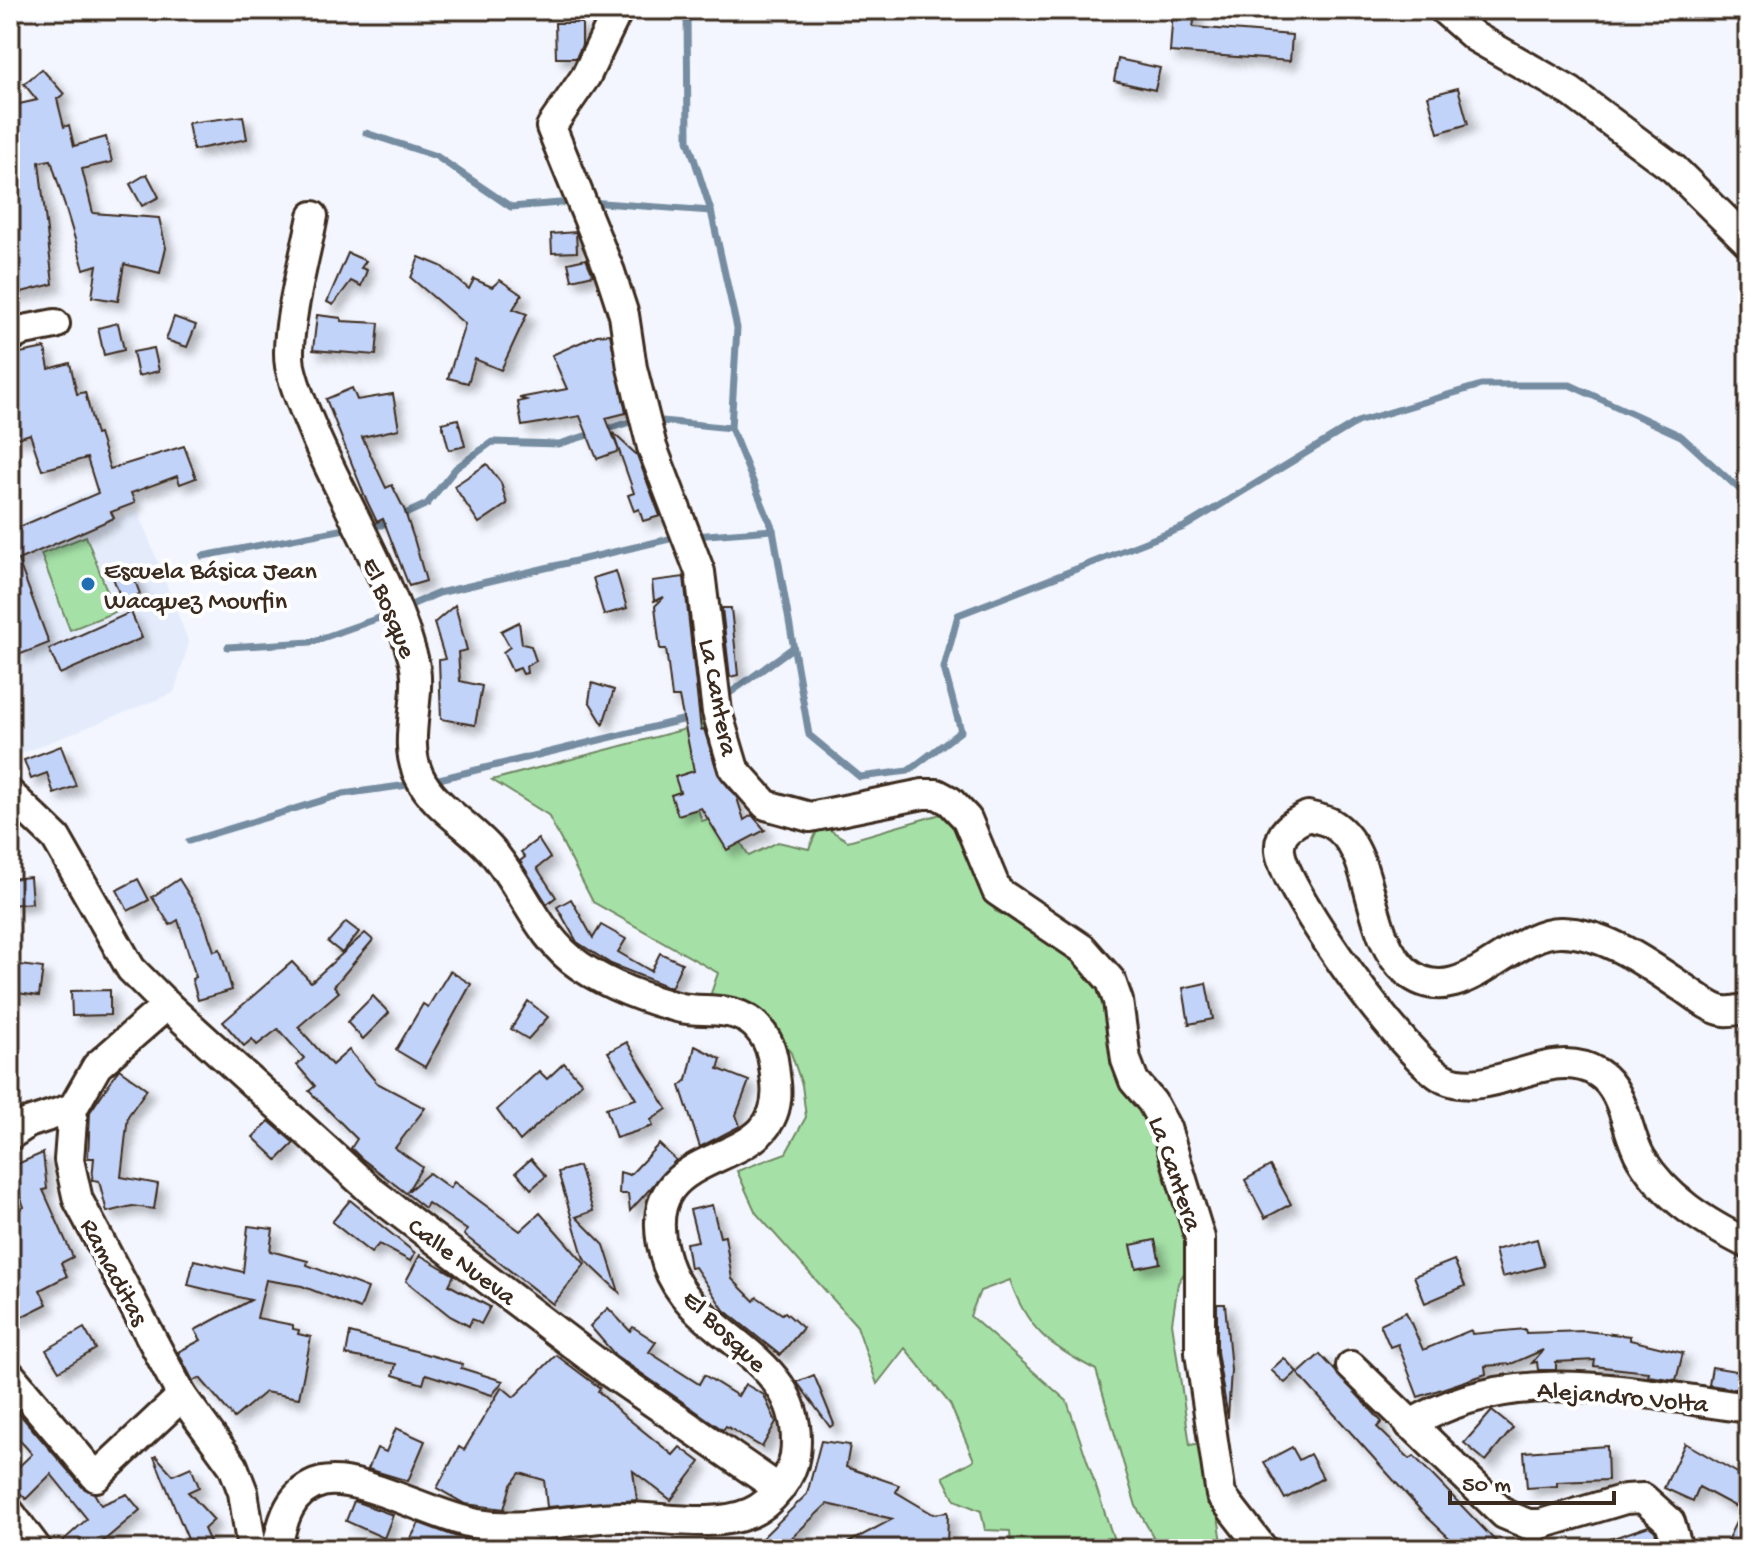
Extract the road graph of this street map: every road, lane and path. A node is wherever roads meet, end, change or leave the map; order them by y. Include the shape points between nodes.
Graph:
1 (618, 10) edge
2 (1444, 10) edge
3 (313, 216) dead end
4 (1748, 242) edge
5 (55, 324) dead end
6 (10, 337) edge
7 (10, 794) edge
8 (167, 1005) junction
9 (1748, 1009) edge
10 (73, 1108) junction
11 (10, 1135) edge
12 (1748, 1244) edge
13 (1351, 1366) dead end
14 (10, 1375) edge
15 (182, 1396) junction
16 (1748, 1408) edge
17 (1410, 1425) junction
18 (779, 1489) junction
19 (10, 1513) edge
20 (37, 1549) edge
21 (252, 1549) edge
22 (277, 1549) edge
23 (1263, 1549) edge
24 (1678, 1549) edge

1 - 23 street, La Cantera via 586,76 551,127 615,286 652,447 700,572 717,712 734,769 766,805 810,817 923,794 950,801 967,819 997,891 1083,949 1111,981 1126,1060 1166,1128 1200,1238 1200,1353 1221,1495
2 - 4 street via 1475,37 1571,92 1674,169
3 - 18 street, El Bosque via 289,362 302,405 416,664 416,771 430,794 494,854 553,944 619,986 682,1008 745,1017 764,1035 773,1055 777,1098 768,1124 751,1142 683,1174 667,1189 660,1210 669,1269 693,1305 759,1359 791,1413 794,1461
5 - 6 street
7 - 8 street, Calle Nueva via 56,838 131,969
8 - 10 street, Ramaditas via 97,1066
8 - 18 street, Calle Nueva via 375,1194 612,1374
9 - 12 street via 1723,1011 1613,945 1582,933 1557,931 1458,980 1429,983 1407,971 1386,945 1352,843 1331,823 1308,816 1290,825 1283,836 1279,849 1292,885 1324,938 1415,1054 1443,1078 1477,1085 1543,1068 1578,1066 1599,1073 1615,1093 1640,1156 1676,1202
10 - 11 street
10 - 15 street, Ramaditas via 69,1160 78,1200
13 - 17 street
14 - 15 street via 96,1477
15 - 21 street, Ramaditas via 233,1466
16 - 17 street, Alejandro Volta via 1543,1385 1478,1394
17 - 24 street via 1504,1514 1541,1524 1643,1498 1670,1522
18 - 22 street via 762,1507 727,1520 616,1517 519,1527 476,1524 342,1479 318,1482 298,1493 285,1514
19 - 20 street

